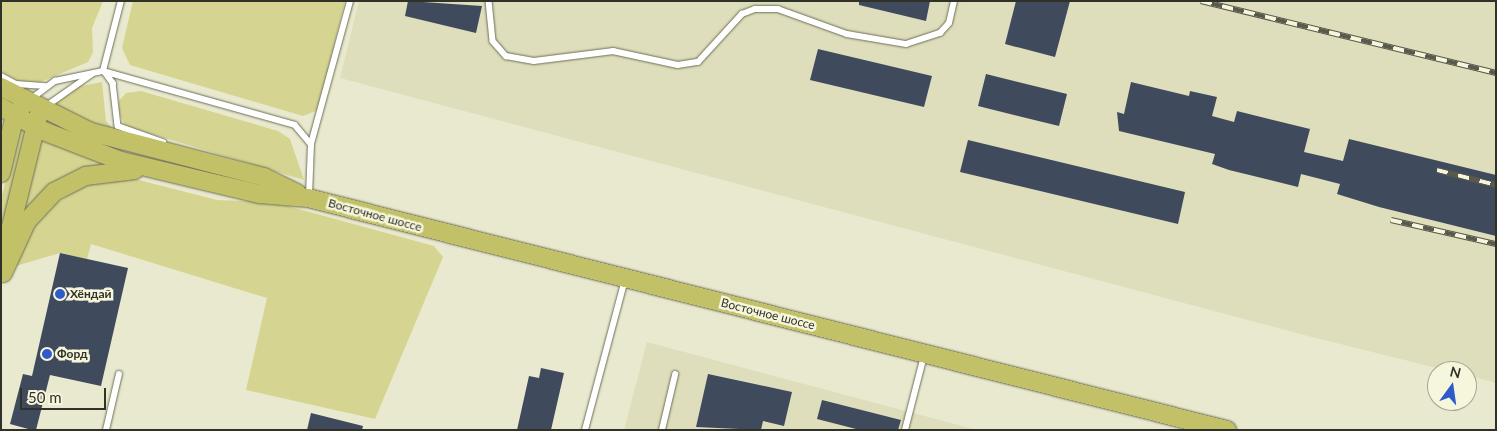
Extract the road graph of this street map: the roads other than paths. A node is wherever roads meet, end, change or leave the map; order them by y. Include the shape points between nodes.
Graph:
1 (120, 1) edge
2 (350, 1) edge
3 (489, 1) edge
4 (954, 1) edge
5 (103, 71) junction
6 (94, 72) junction
7 (1, 76) edge
8 (46, 86) junction
9 (1, 87) edge
10 (35, 107) junction
11 (8, 111) edge
12 (35, 126) junction
13 (311, 144) junction
14 (164, 171) junction
15 (1, 172) edge
16 (245, 173) junction
17 (308, 198) junction
18 (2, 277) edge
19 (626, 278) junction
20 (924, 354) junction
21 (119, 374) dead end
22 (675, 375) dead end
23 (106, 430) edge
24 (585, 430) edge
25 (662, 430) edge
26 (905, 430) edge
27 (1228, 430) edge

1 - 5 lane
2 - 13 lane
3 - 4 lane via 493,41 506,56 534,61 613,51 678,65 698,62 742,14 755,9 778,9 847,34 906,44 940,33 949,24
5 - 6 lane
5 - 13 lane via 295,125
5 - 16 lane via 113,82 118,126
6 - 8 lane via 68,76
6 - 10 lane
7 - 8 lane via 26,86
8 - 10 lane
9 - 10 main road, Восточное шоссе
10 - 11 main road
10 - 12 main road
10 - 16 main road, Восточное шоссе via 129,144
11 - 12 main road
11 - 15 main road
12 - 14 main road via 95,152
12 - 18 main road
13 - 17 lane
14 - 17 main road, Восточное шоссе via 260,194
14 - 18 main road via 101,172 54,192 27,221
16 - 17 main road, Восточное шоссе
17 - 19 main road, Восточное шоссе
19 - 20 main road, Восточное шоссе
19 - 24 lane
20 - 26 lane
20 - 27 main road, Восточное шоссе
21 - 23 lane
22 - 25 lane

